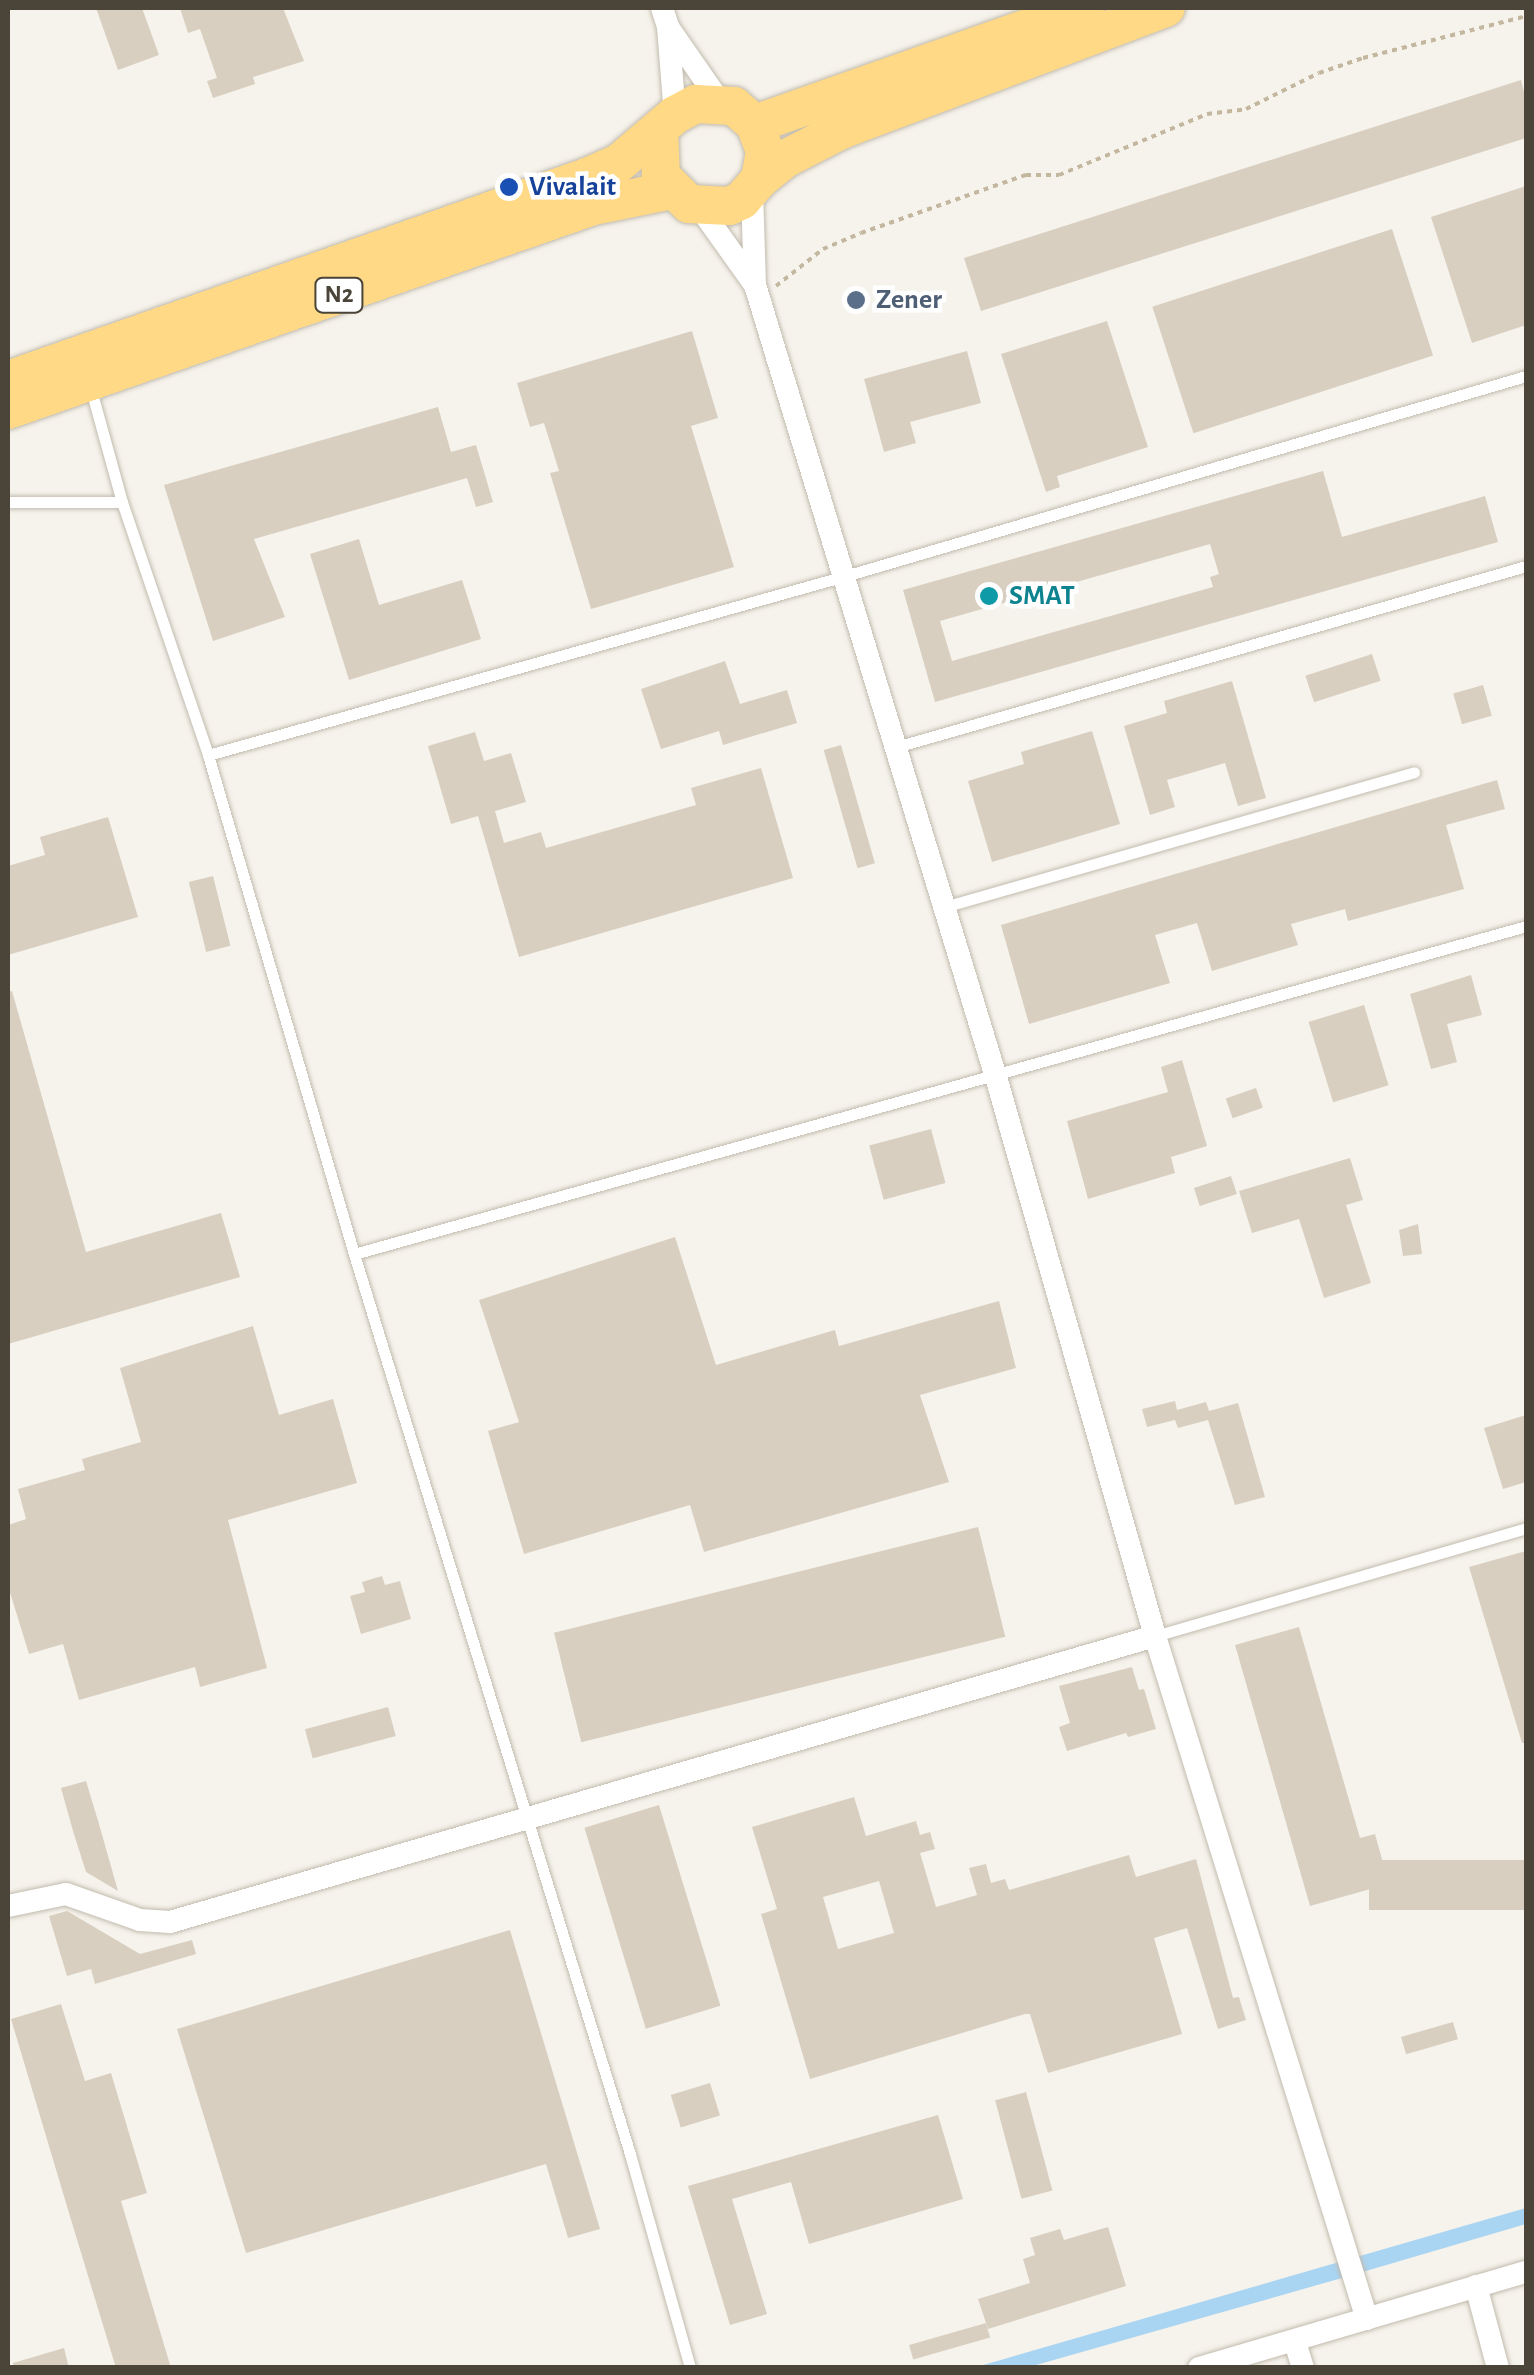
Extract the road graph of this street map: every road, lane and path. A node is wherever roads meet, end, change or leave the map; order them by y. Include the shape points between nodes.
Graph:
1 (1085, 8) edge
2 (1166, 8) edge
3 (1526, 16) edge
4 (665, 17) edge
5 (720, 102) junction
6 (667, 123) junction
7 (756, 124) junction
8 (756, 185) junction
9 (686, 199) junction
10 (757, 292) junction
11 (1526, 376) edge
12 (8, 380) edge
13 (89, 382) junction
14 (8, 410) edge
15 (8, 502) edge
16 (122, 502) junction
17 (1526, 566) edge
18 (844, 576) junction
19 (896, 747) junction
20 (208, 754) junction
21 (1414, 772) dead end
22 (944, 907) junction
23 (1526, 926) edge
24 (996, 1077) junction
25 (354, 1254) junction
26 (1526, 1528) edge
27 (1154, 1636) junction
28 (526, 1817) junction
29 (8, 1906) edge
30 (1526, 2272) edge
31 (1476, 2286) junction
32 (1367, 2319) junction
33 (1296, 2342) junction
34 (690, 2368) edge
35 (1199, 2368) edge
36 (1303, 2368) edge
37 (1498, 2368) edge

1 - 7 highway
2 - 8 highway via 841,130 786,159
3 - 10 path via 1363,58 1246,109 1207,114 1059,175 1026,176 848,238
4 - 5 street
4 - 6 street
5 - 6 highway via 696,104
5 - 7 highway
6 - 9 highway via 658,163
6 - 12 highway, N2 via 619,163 586,177
7 - 8 highway via 765,151
8 - 9 highway via 729,206
8 - 10 street
9 - 10 street
9 - 13 highway, N2 via 592,206
10 - 18 street
11 - 18 lane
13 - 14 highway, N2
13 - 16 lane
15 - 16 lane
16 - 20 lane
17 - 19 lane
18 - 19 street
18 - 20 lane
19 - 22 street
20 - 25 lane
21 - 22 lane
22 - 24 street
23 - 24 lane
24 - 25 lane
24 - 27 street
25 - 28 lane
26 - 27 lane
27 - 28 street
27 - 32 street
28 - 29 street via 170,1922 140,1920 66,1894
28 - 34 lane
30 - 31 street
31 - 32 street
31 - 37 street
32 - 33 street
33 - 35 street
33 - 36 street

